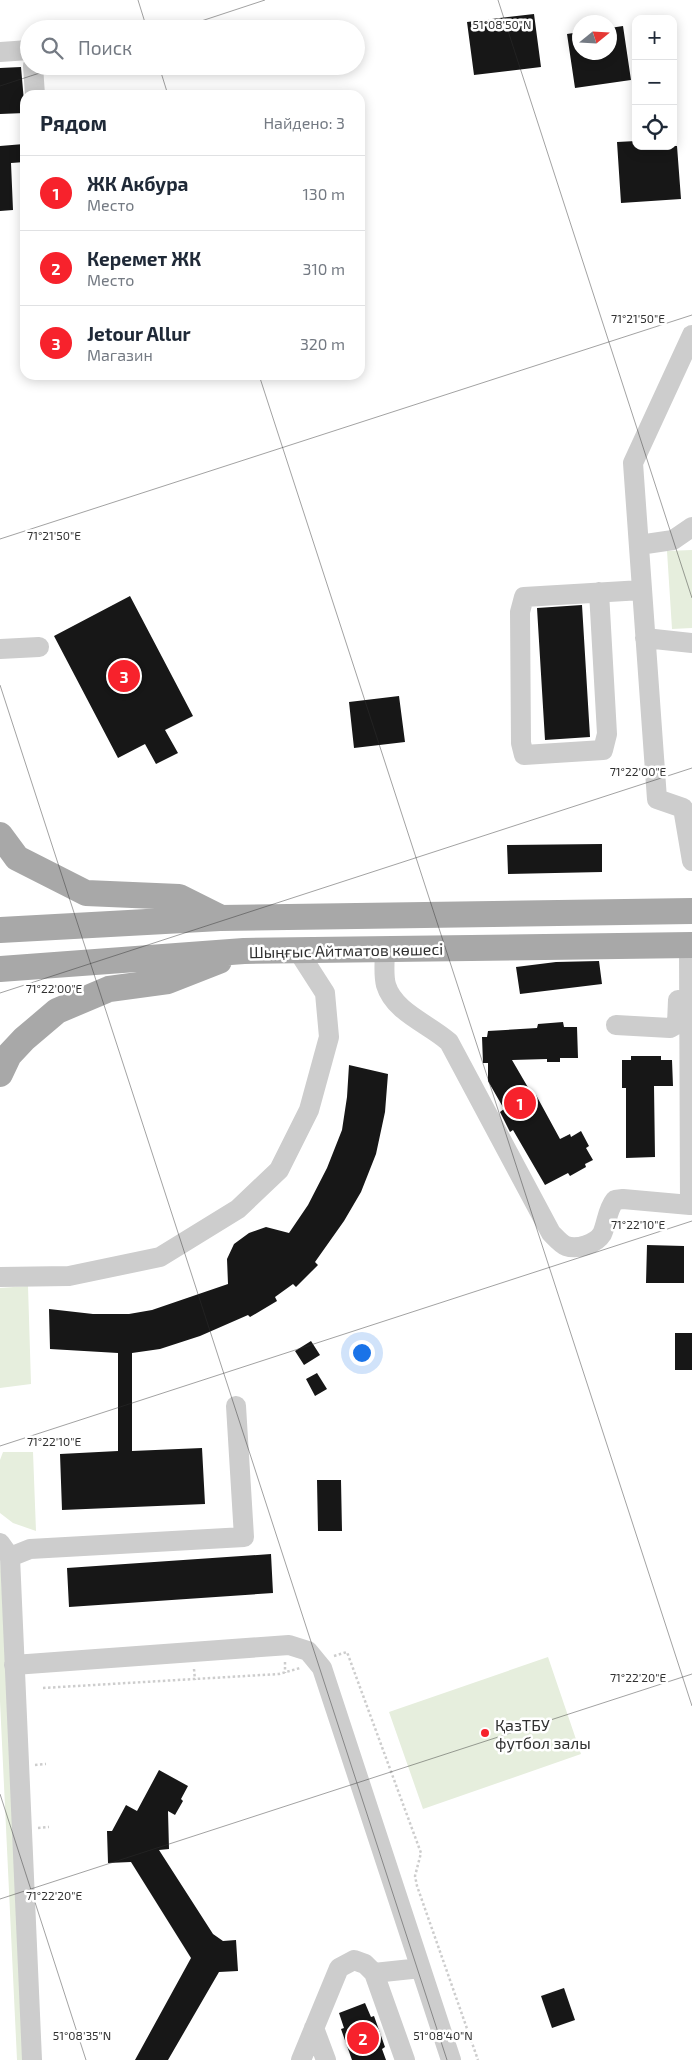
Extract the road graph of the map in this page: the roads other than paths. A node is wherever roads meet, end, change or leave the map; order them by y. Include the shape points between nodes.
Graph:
1 (20, 51) edge
2 (0, 52) edge
3 (33, 75) edge
4 (34, 90) edge
5 (692, 335) edge
6 (692, 527) edge
7 (638, 545) junction
8 (642, 590) junction
9 (599, 592) junction
10 (645, 638) junction
11 (692, 643) edge
12 (39, 647) dead end
13 (0, 648) edge
14 (688, 809) edge
15 (0, 835) edge
16 (692, 862) edge
17 (692, 911) edge
18 (220, 918) junction
19 (0, 930) edge
20 (686, 945) edge
21 (386, 949) junction
22 (244, 951) junction
23 (298, 951) junction
24 (0, 969) edge
25 (616, 1025) dead end
26 (691, 1026) edge
27 (0, 1074) edge
28 (691, 1205) edge
29 (0, 1277) edge
30 (236, 1406) dead end
31 (5, 1550) edge
32 (14, 1665) junction
33 (420, 1968) junction
34 (374, 1973) junction
35 (314, 2028) junction
36 (32, 2060) edge
37 (301, 2060) edge
38 (326, 2060) edge
39 (405, 2060) edge
40 (451, 2060) edge

1 - 2 street
3 - 4 street
5 - 7 street via 633,463
6 - 7 street via 673,540
7 - 8 street
8 - 9 street
8 - 10 street
9 - 9 street via 524,597 520,622 521,743 524,754 603,750 607,734
10 - 11 street
10 - 14 street via 657,799
12 - 13 street
14 - 16 street
15 - 18 main road via 17,858 86,892 180,897
17 - 18 main road, Шыңғыс Айтматов көшесі
18 - 19 main road, Шыңғыс Айтматов көшесі
20 - 21 main road, Шыңғыс Айтматов көшесі
20 - 25 street via 677,1024 670,1028
20 - 26 street
21 - 23 main road, Шыңғыс Айтматов көшесі
21 - 28 street via 386,985 394,1000 449,1042 551,1233 565,1245 589,1245 601,1235 615,1200
22 - 23 main road, Шыңғыс Айтматов көшесі
22 - 24 main road, Шыңғыс Айтматов көшесі
22 - 27 main road via 168,981 109,989 57,1011 24,1038 9,1055
23 - 29 street via 325,993 329,1037 309,1110 279,1170 238,1209 160,1257 68,1276
26 - 28 street
30 - 31 street via 244,1537
31 - 32 street
32 - 33 street via 290,1645 308,1651 322,1668
32 - 36 street
33 - 34 street
33 - 40 street
34 - 35 street via 365,1964 354,1960 339,1968
34 - 39 street
35 - 37 street
35 - 38 street

